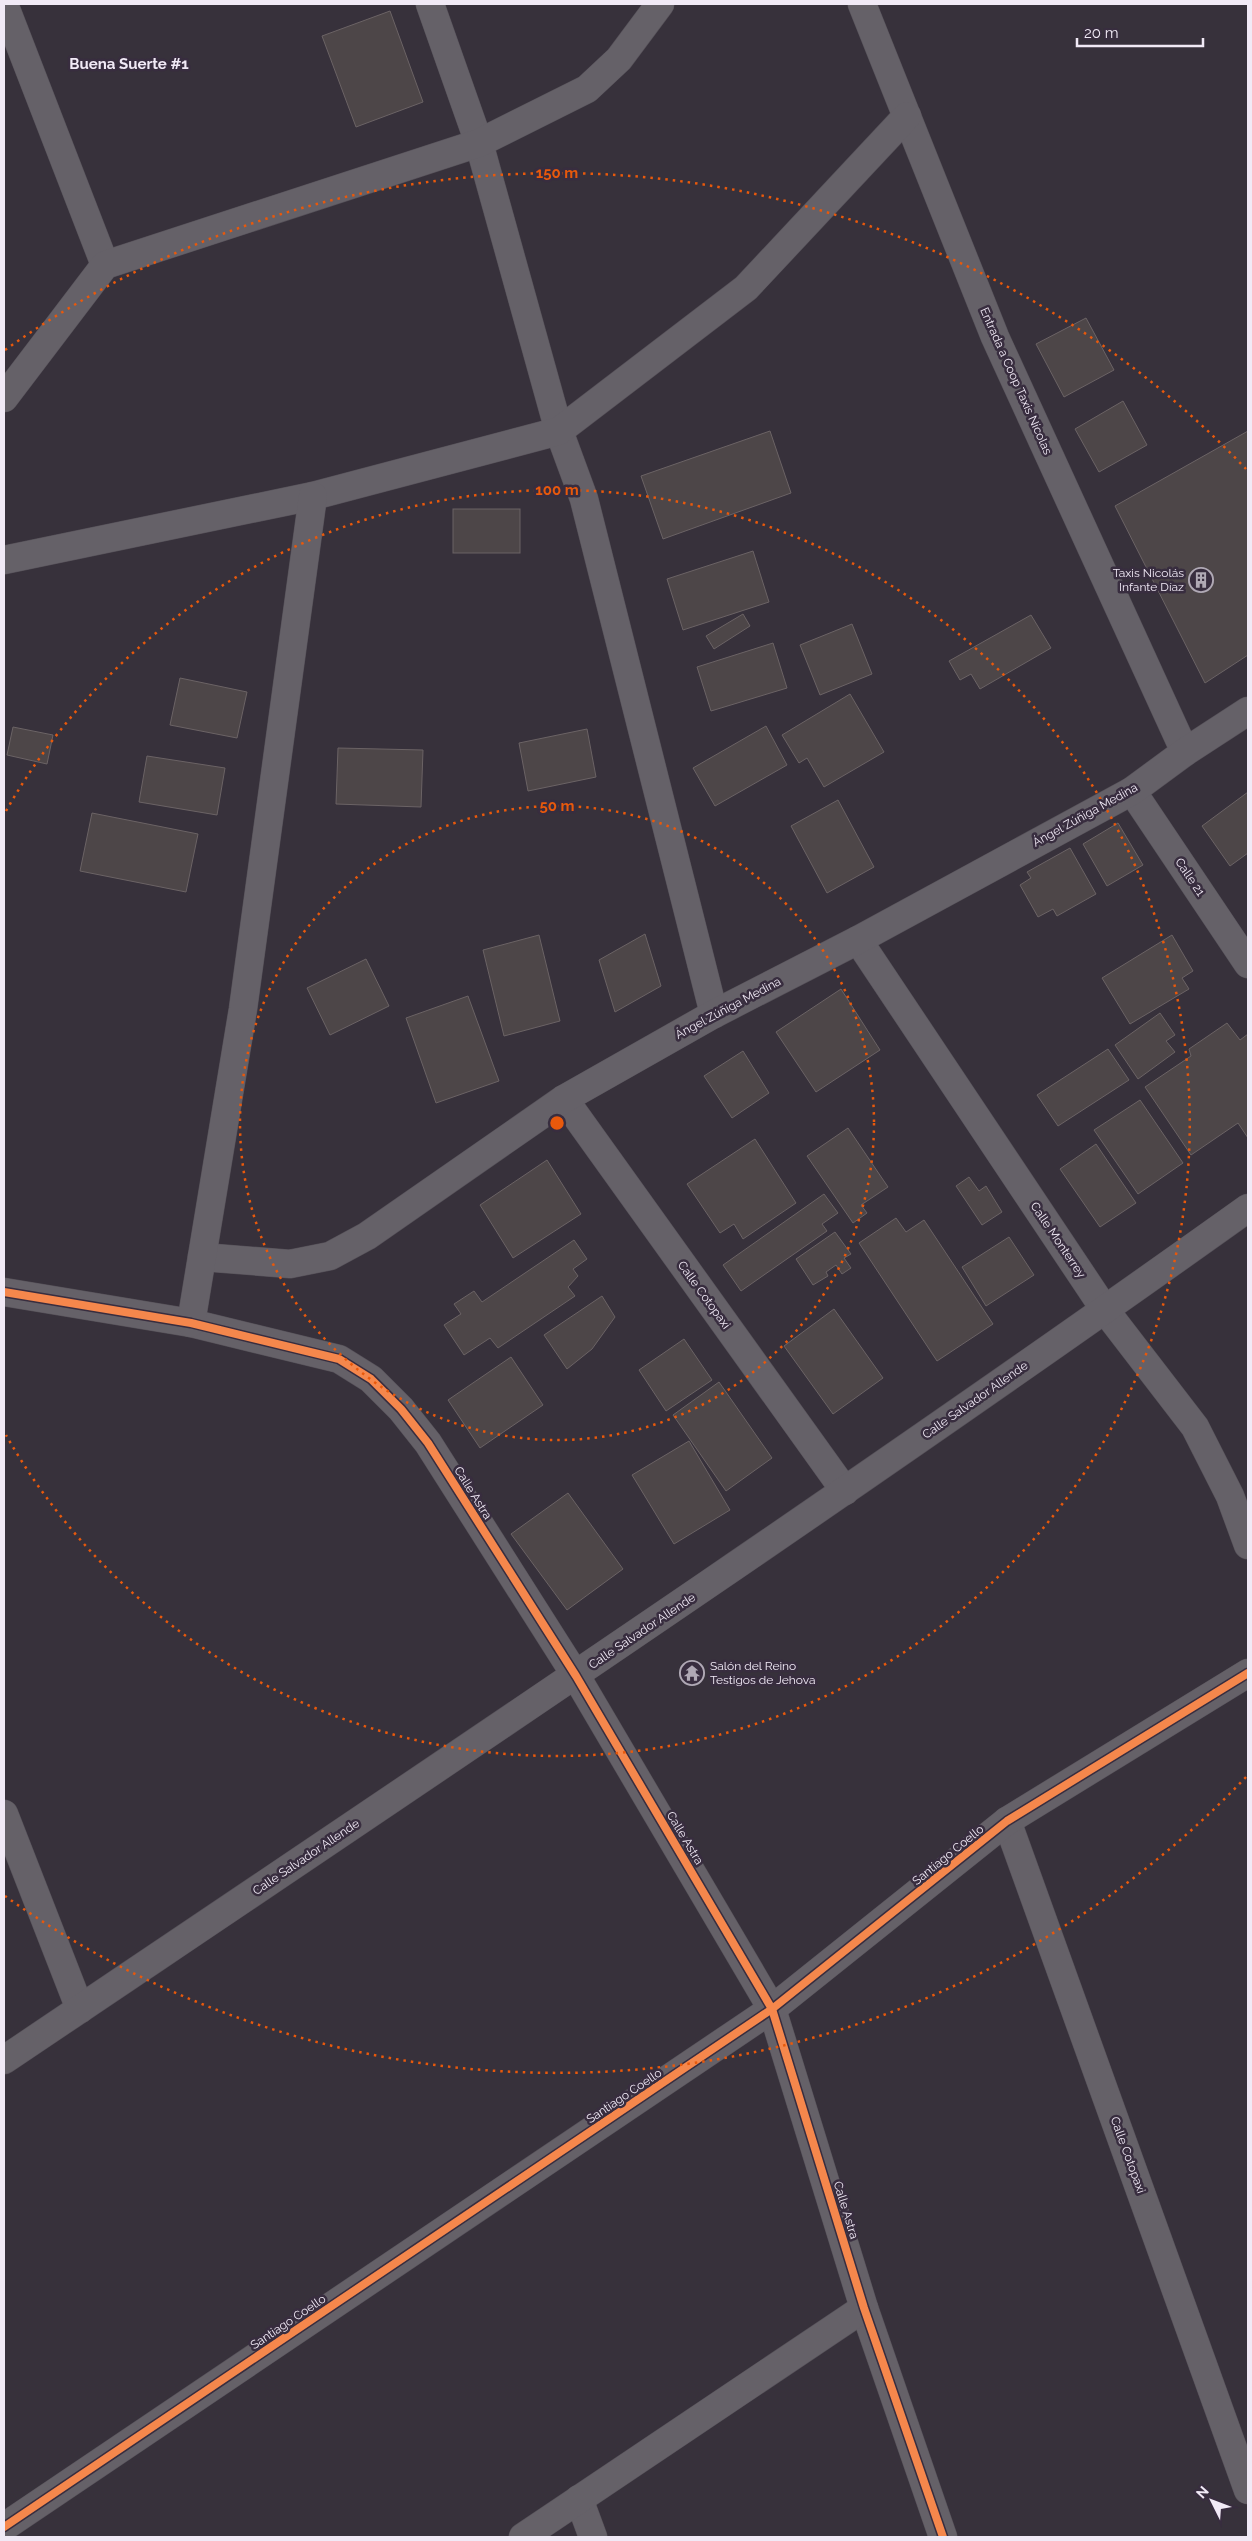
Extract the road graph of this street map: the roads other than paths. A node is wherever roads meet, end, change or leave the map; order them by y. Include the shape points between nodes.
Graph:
1 (4, 4) edge
2 (430, 4) edge
3 (660, 4) edge
4 (862, 4) edge
5 (907, 116) junction
6 (479, 143) junction
7 (105, 265) junction
8 (4, 398) edge
9 (559, 431) junction
10 (313, 496) junction
11 (4, 560) edge
12 (1248, 712) edge
13 (1185, 752) junction
14 (1132, 790) junction
15 (858, 940) junction
16 (1248, 964) edge
17 (714, 1014) junction
18 (564, 1099) junction
19 (1248, 1208) edge
20 (202, 1257) junction
21 (4, 1292) edge
22 (1105, 1310) junction
23 (191, 1323) junction
24 (845, 1491) junction
25 (1248, 1545) edge
26 (1248, 1673) edge
27 (576, 1676) junction
28 (4, 1814) edge
29 (1007, 1821) junction
30 (80, 2009) junction
31 (772, 2009) junction
32 (4, 2060) edge
33 (864, 2308) junction
34 (1248, 2490) edge
35 (579, 2499) junction
36 (4, 2527) edge
37 (524, 2537) edge
38 (593, 2537) edge
39 (944, 2537) edge

1 - 7 street
2 - 6 street
3 - 6 street via 619,59 586,89
4 - 5 street, Entrada a Coop Taxis Nícolas
5 - 9 street via 746,288
5 - 13 street, Entrada a Coop Taxis Nícolas via 995,337
6 - 7 street
6 - 9 street
7 - 8 street
9 - 10 street
9 - 17 street via 584,499
10 - 11 street
10 - 20 street via 243,1009
12 - 13 street, Ángel Zúñiga Medina
13 - 14 street, Ángel Zúñiga Medina
14 - 15 street, Ángel Zúñiga Medina
14 - 16 street, Calle 21
15 - 17 street, Ángel Zúñiga Medina
15 - 22 street, Calle Monterrey
17 - 18 street, Ángel Zúñiga Medina
18 - 20 street, Ángel Zúñiga Medina via 367,1236 330,1256 290,1264
18 - 24 street, Calle Cotopaxi
19 - 22 street, Calle Salvador Allende
20 - 23 street
21 - 23 street, Calle Astra
22 - 24 street, Calle Salvador Allende
22 - 25 street, Calle Monterrey via 1195,1427 1230,1496
23 - 27 street, Calle Astra via 339,1359 371,1379 428,1443
24 - 27 street, Calle Salvador Allende
26 - 29 street, Santiago Coello
27 - 30 street, Calle Salvador Allende
27 - 31 street, Calle Astra
28 - 30 street
29 - 31 street, Santiago Coello
29 - 34 street, Calle Cotopaxi
30 - 32 street, Calle Salvador Allende
31 - 33 street, Calle Astra
31 - 36 street, Santiago Coello
33 - 35 street
33 - 39 street, Calle Astra
35 - 37 street
35 - 38 street

